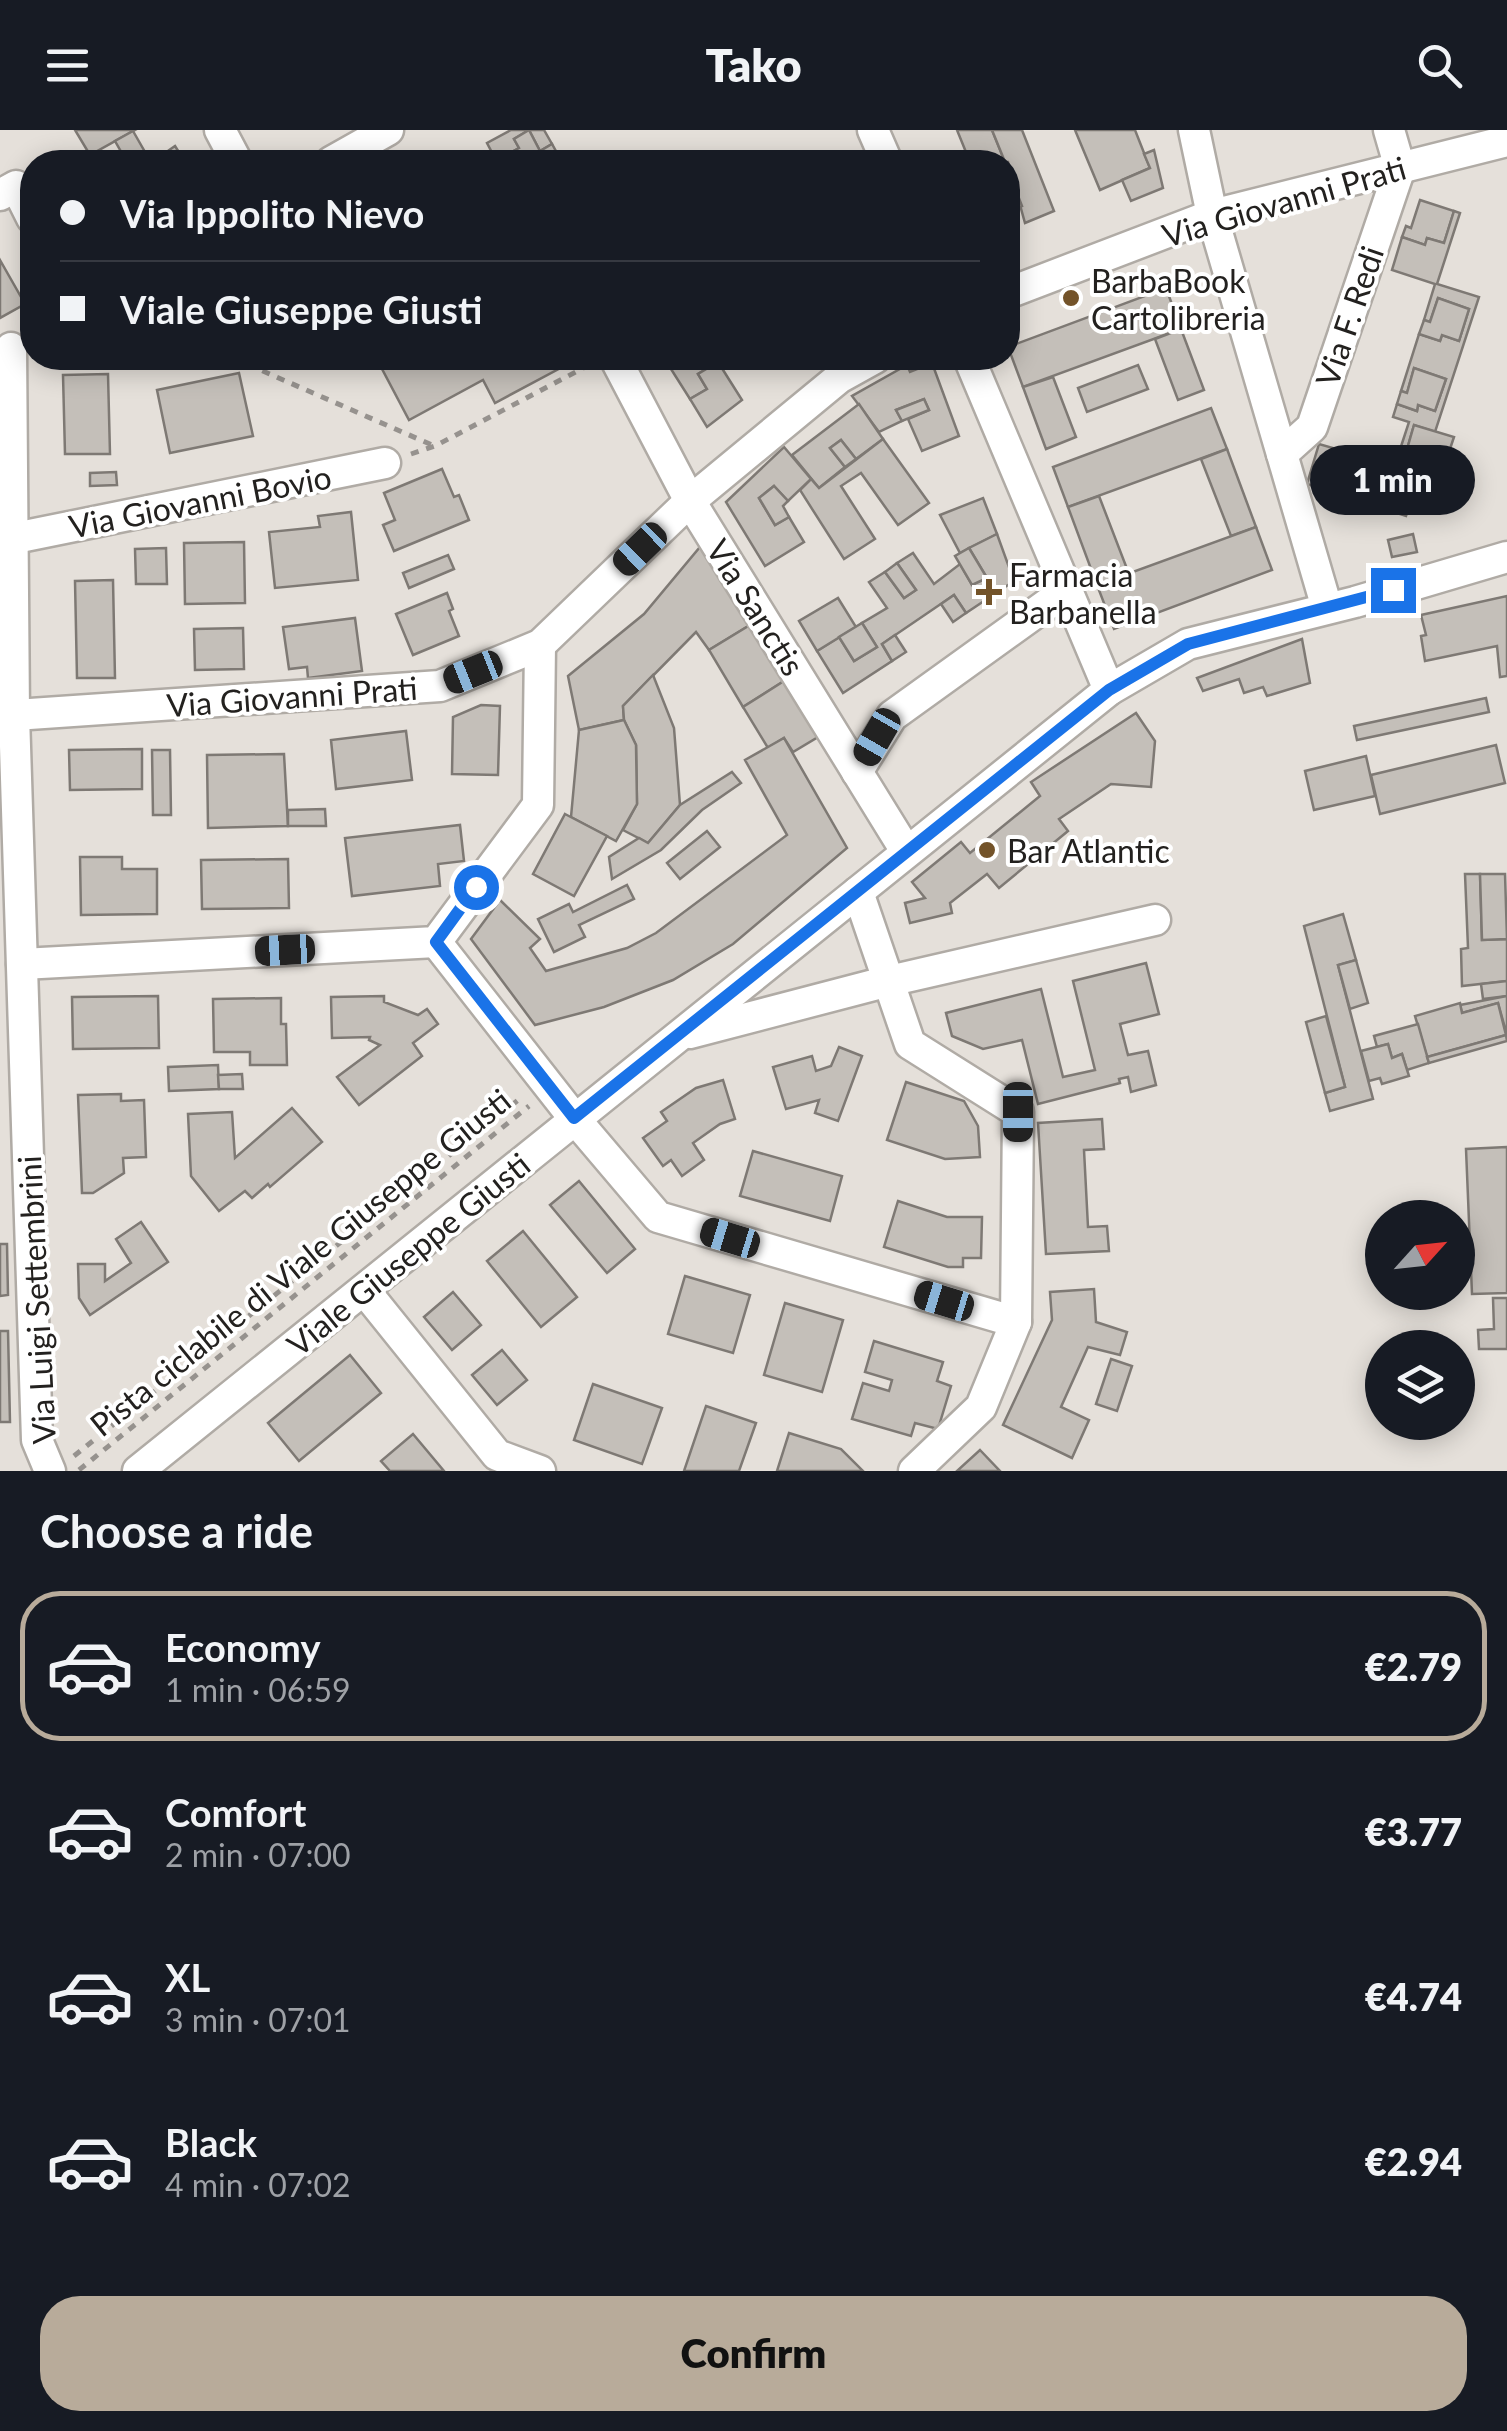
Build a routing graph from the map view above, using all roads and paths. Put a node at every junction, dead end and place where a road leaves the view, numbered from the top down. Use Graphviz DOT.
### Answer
graph roads {
  1 [pos="388,130"];
  2 [pos="1194,130"];
  3 [pos="1389,130"];
  4 [pos="1507,141"];
  5 [pos="352,150"];
  6 [pos="1400,168"];
  7 [pos="20,194"];
  8 [pos="0,195"];
  9 [pos="1212,215"];
  10 [pos="1020,288"];
  11 [pos="14,346"];
  12 [pos="261,370"];
  13 [pos="579,370"];
  14 [pos="621,370"];
  15 [pos="854,370"];
  16 [pos="975,370"];
  17 [pos="1282,454"];
  18 [pos="385,464"];
  19 [pos="690,501"];
  20 [pos="15,538"];
  21 [pos="1507,557"];
  22 [pos="1066,590"];
  23 [pos="1327,608"];
  24 [pos="540,645"];
  25 [pos="1109,690"];
  26 [pos="7,716"];
  27 [pos="857,772"];
  28 [pos="906,851"];
  29 [pos="858,892"];
  30 [pos="1156,920"];
  31 [pos="436,942"];
  32 [pos="22,964"];
  33 [pos="889,981"];
  34 [pos="677,1036"];
  35 [pos="547,1084"];
  36 [pos="574,1118"];
  37 [pos="364,1291"];
  38 [pos="1016,1322"];
  39 [pos="46,1464"];
  40 [pos="77,1471"];
  41 [pos="138,1471"];
  42 [pos="540,1471"];
  43 [pos="914,1471"];
  1 -- 5 [label="street"];
  2 -- 9 [label="street"];
  3 -- 6 [label="street"];
  4 -- 6 [label="street, Via Giovanni Prati"];
  6 -- 9 [label="street, Via Giovanni Prati"];
  6 -- 17 [label="street, Via F. Redi"];
  7 -- 8 [label="street"];
  9 -- 10 [label="street, Via Giovanni Prati"];
  9 -- 17 [label="street"];
  11 -- 20 [label="street, Via Luigi Settembrini"];
  12 -- 13 [label="path"];
  14 -- 19 [label="street, Via Sanctis"];
  15 -- 19 [label="street, Via Giovanni Prati"];
  16 -- 22 [label="street"];
  17 -- 23 [label="street"];
  18 -- 20 [label="street, Via Giovanni Bovio"];
  19 -- 24 [label="street, Via Giovanni Prati"];
  19 -- 27 [label="street, Via Sanctis"];
  20 -- 26 [label="street, Via Luigi Settembrini"];
  21 -- 23 [label="street, Viale Giuseppe Giusti"];
  22 -- 25 [label="street"];
  22 -- 27 [label="street"];
  23 -- 25 [label="street, Viale Giuseppe Giusti"];
  24 -- 26 [label="street, Via Giovanni Prati"];
  24 -- 31 [label="street"];
  25 -- 28 [label="street, Viale Giuseppe Giusti"];
  26 -- 32 [label="street, Via Luigi Settembrini"];
  27 -- 28 [label="street, Via Sanctis"];
  28 -- 29 [label="street, Viale Giuseppe Giusti"];
  29 -- 33 [label="street"];
  29 -- 34 [label="street, Viale Giuseppe Giusti"];
  30 -- 33 [label="street, Viale Giuseppe Giusti"];
  31 -- 32 [label="street"];
  31 -- 35 [label="street"];
  32 -- 39 [label="street, Via Luigi Settembrini"];
  33 -- 34 [label="street, Viale Giuseppe Giusti"];
  33 -- 38 [label="street"];
  34 -- 36 [label="street, Viale Giuseppe Giusti"];
  35 -- 36 [label="street"];
  35 -- 39 [label="path"];
  35 -- 40 [label="path, Pista ciclabile di Viale Giuseppe Giusti"];
  36 -- 37 [label="street, Viale Giuseppe Giusti"];
  36 -- 38 [label="street"];
  37 -- 41 [label="street, Viale Giuseppe Giusti"];
  37 -- 42 [label="street"];
  38 -- 43 [label="street"];
}
